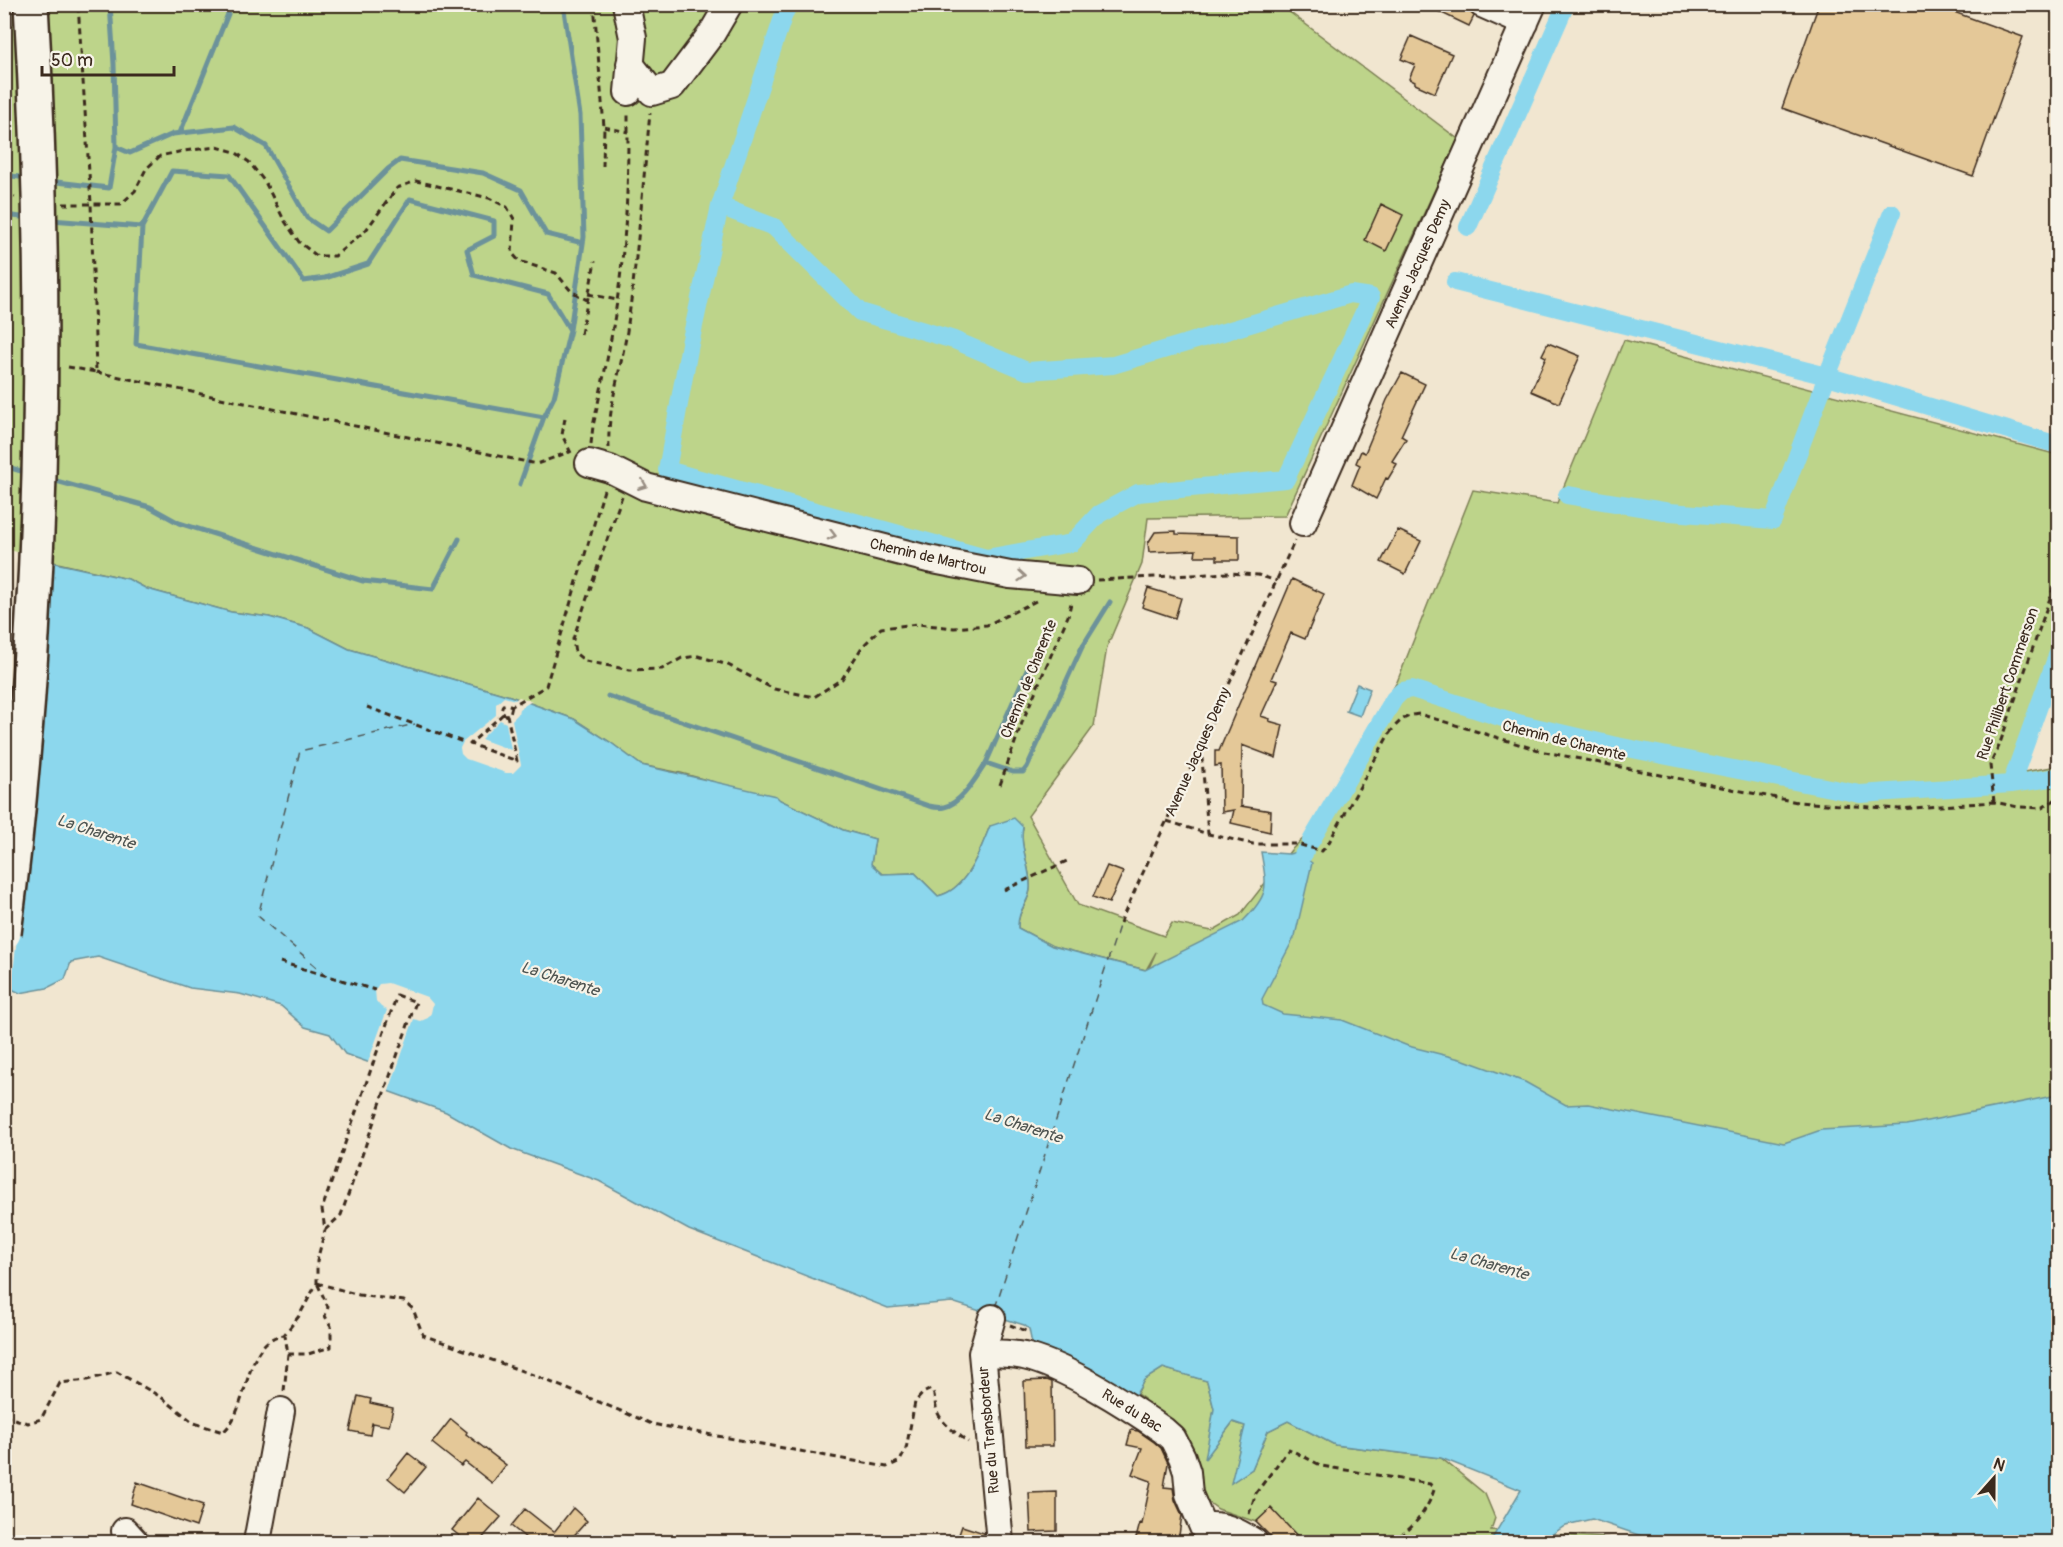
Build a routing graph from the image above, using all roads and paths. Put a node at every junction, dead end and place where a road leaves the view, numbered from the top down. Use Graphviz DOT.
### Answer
graph roads {
  1 [pos="10,4"];
  2 [pos="31,4"];
  3 [pos="78,4"];
  4 [pos="594,4"];
  5 [pos="626,4"];
  6 [pos="729,4"];
  7 [pos="1482,4"];
  8 [pos="1529,14"];
  9 [pos="640,92"];
  10 [pos="604,127"];
  11 [pos="628,132"];
  12 [pos="603,166"];
  13 [pos="4,194"];
  14 [pos="25,200"];
  15 [pos="54,203"];
  16 [pos="91,203"];
  17 [pos="594,261"];
  18 [pos="588,294"];
  19 [pos="587,300"];
  20 [pos="617,300"];
  21 [pos="581,334"];
  22 [pos="68,367"];
  23 [pos="96,372"];
  24 [pos="565,418"];
  25 [pos="599,466"];
  26 [pos="1303,523"];
  27 [pos="2058,575"];
  28 [pos="1078,581"];
  29 [pos="1278,581"];
  30 [pos="512,706"];
  31 [pos="367,707"];
  32 [pos="505,714"];
  33 [pos="4,740"];
  34 [pos="463,742"];
  35 [pos="1201,744"];
  36 [pos="1000,785"];
  37 [pos="2058,798"];
  38 [pos="1994,802"];
  39 [pos="1167,821"];
  40 [pos="1208,834"];
  41 [pos="1067,861"];
  42 [pos="1004,890"];
  43 [pos="1120,923"];
  44 [pos="4,933"];
  45 [pos="280,962"];
  46 [pos="375,990"];
  47 [pos="325,1230"];
  48 [pos="317,1283"];
  49 [pos="992,1318"];
  50 [pos="284,1335"];
  51 [pos="982,1353"];
  52 [pos="288,1354"];
  53 [pos="281,1411"];
  54 [pos="4,1416"];
  55 [pos="991,1449"];
  56 [pos="1198,1534"];
  57 [pos="1247,1538"];
  58 [pos="257,1542"];
  59 [pos="1000,1542"];
  60 [pos="1387,1542"];
  1 -- 33 [label="main road"];
  2 -- 44 [label="main road, bridge"];
  3 -- 16 [label="path"];
  4 -- 10 [label="path"];
  5 -- 9 [label="street"];
  6 -- 9 [label="street"];
  7 -- 8 [label="street"];
  8 -- 26 [label="street, Avenue Jacques Demy"];
  9 -- 11 [label="path"];
  9 -- 25 [label="path"];
  10 -- 11 [label="path"];
  10 -- 12 [label="path"];
  11 -- 20 [label="path"];
  13 -- 14 [label="path"];
  15 -- 16 [label="path"];
  16 -- 19 [label="path"];
  16 -- 23 [label="path"];
  17 -- 18 [label="path"];
  18 -- 19 [label="path"];
  18 -- 20 [label="path"];
  19 -- 21 [label="path"];
  20 -- 25 [label="path"];
  22 -- 23 [label="path"];
  23 -- 25 [label="path"];
  24 -- 25 [label="path"];
  25 -- 28 [label="street, Chemin de Martrou, one-way"];
  25 -- 28 [label="path"];
  25 -- 30 [label="path"];
  26 -- 29 [label="path, Avenue Jacques Demy"];
  27 -- 38 [label="path, Rue Philibert Commerson"];
  28 -- 29 [label="path"];
  28 -- 36 [label="path, Chemin de Charente"];
  29 -- 35 [label="path, Avenue Jacques Demy"];
  30 -- 32 [label="path"];
  30 -- 32 [label="path"];
  31 -- 34 [label="path"];
  32 -- 32 [label="path"];
  35 -- 39 [label="path, Avenue Jacques Demy"];
  35 -- 40 [label="path"];
  37 -- 38 [label="path"];
  38 -- 40 [label="path, Chemin de Charente"];
  39 -- 40 [label="path, Chemin de Charente"];
  39 -- 43 [label="path, Avenue Jacques Demy"];
  41 -- 42 [label="path"];
  45 -- 46 [label="path"];
  47 -- 47 [label="path"];
  47 -- 48 [label="path"];
  48 -- 50 [label="path"];
  48 -- 52 [label="path"];
  48 -- 55 [label="path"];
  49 -- 51 [label="street, Rue du Transbordeur"];
  50 -- 52 [label="path"];
  50 -- 54 [label="path"];
  51 -- 55 [label="street, Rue du Transbordeur"];
  51 -- 56 [label="street, Rue du Bac"];
  52 -- 53 [label="path"];
  53 -- 58 [label="street"];
  55 -- 59 [label="street, Rue du Transbordeur"];
  56 -- 57 [label="street"];
  57 -- 60 [label="path"];
}
